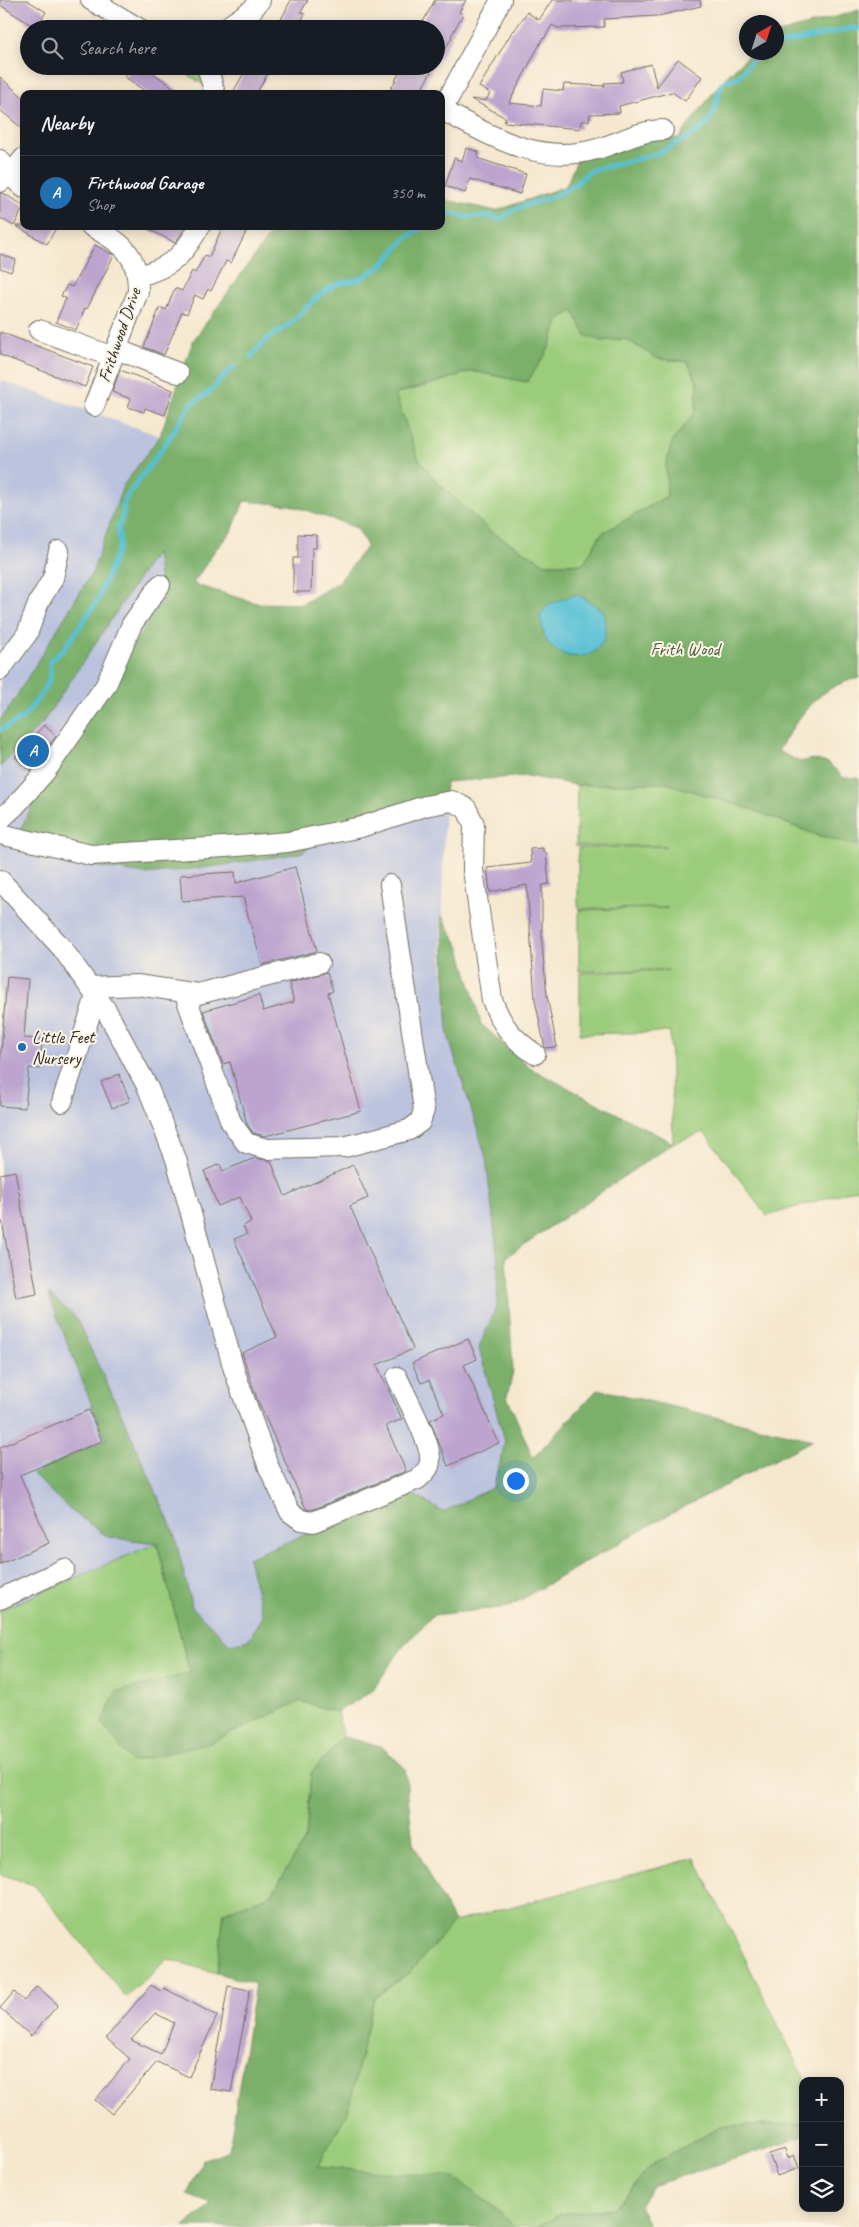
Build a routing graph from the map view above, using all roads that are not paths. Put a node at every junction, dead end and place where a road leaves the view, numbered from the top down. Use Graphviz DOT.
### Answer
graph roads {
  1 [pos="91,0"];
  2 [pos="260,0"];
  3 [pos="501,0"];
  4 [pos="125,20"];
  5 [pos="237,20"];
  6 [pos="210,75"];
  7 [pos="214,90"];
  8 [pos="445,105"];
  9 [pos="445,112"];
  10 [pos="656,125"];
  11 [pos="20,162"];
  12 [pos="8,176"];
  13 [pos="98,230"];
  14 [pos="198,230"];
  15 [pos="138,276"];
  16 [pos="39,330"];
  17 [pos="115,353"];
  18 [pos="178,374"];
  19 [pos="94,406"];
  20 [pos="59,551"];
  21 [pos="160,585"];
  22 [pos="0,670"];
  23 [pos="0,820"];
  24 [pos="0,834"];
  25 [pos="0,880"];
  26 [pos="390,885"];
  27 [pos="320,964"];
  28 [pos="93,992"];
  29 [pos="184,992"];
  30 [pos="535,1054"];
  31 [pos="62,1102"];
  32 [pos="397,1376"];
  33 [pos="64,1569"];
  34 [pos="0,1599"];
  1 -- 4 [label="street"];
  2 -- 5 [label="street"];
  3 -- 8 [label="street"];
  6 -- 7 [label="street"];
  9 -- 10 [label="street"];
  11 -- 12 [label="street"];
  13 -- 15 [label="street, Frithwood Drive"];
  14 -- 15 [label="street"];
  15 -- 17 [label="street, Frithwood Drive"];
  16 -- 17 [label="street"];
  17 -- 18 [label="street"];
  17 -- 19 [label="street, Frithwood Drive"];
  20 -- 22 [label="street"];
  21 -- 23 [label="street"];
  24 -- 30 [label="street"];
  25 -- 28 [label="street"];
  26 -- 29 [label="street"];
  27 -- 29 [label="street"];
  28 -- 29 [label="street"];
  28 -- 31 [label="street"];
  28 -- 32 [label="street"];
  33 -- 34 [label="street"];
}
